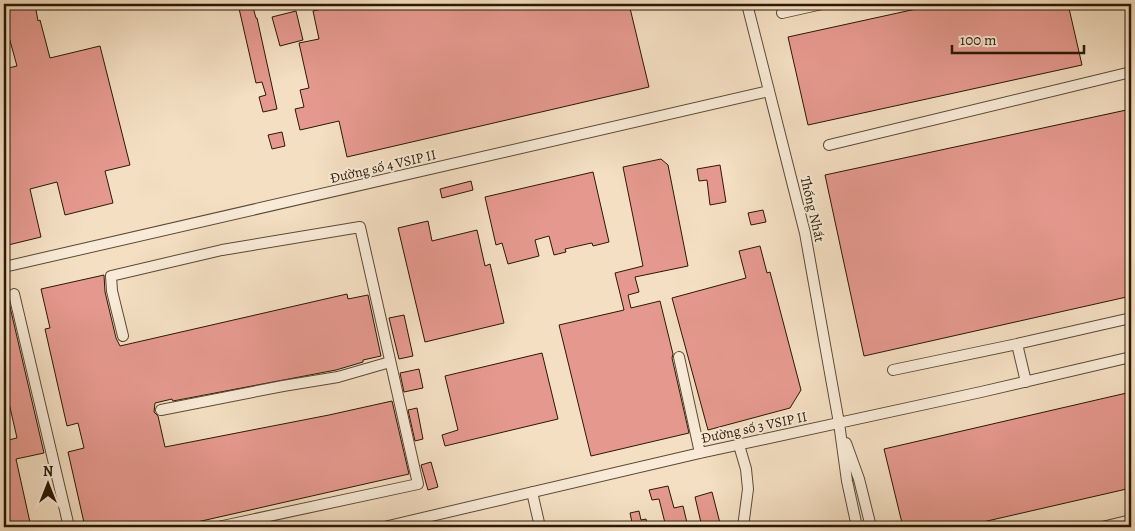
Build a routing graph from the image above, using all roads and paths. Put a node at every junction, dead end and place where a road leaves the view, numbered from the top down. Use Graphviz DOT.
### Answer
graph roads {
  1 [pos="747,4"];
  2 [pos="822,4"];
  3 [pos="782,13"];
  4 [pos="1131,72"];
  5 [pos="769,91"];
  6 [pos="829,145"];
  7 [pos="4,267"];
  8 [pos="14,294"];
  9 [pos="1131,318"];
  10 [pos="123,336"];
  11 [pos="1017,344"];
  12 [pos="679,357"];
  13 [pos="1131,357"];
  14 [pos="390,362"];
  15 [pos="893,370"];
  16 [pos="1026,382"];
  17 [pos="162,410"];
  18 [pos="839,423"];
  19 [pos="739,445"];
  20 [pos="700,453"];
  21 [pos="532,492"];
  22 [pos="1131,520"];
  23 [pos="69,527"];
  24 [pos="218,527"];
  25 [pos="384,527"];
  26 [pos="540,527"];
  27 [pos="743,527"];
  28 [pos="857,527"];
  29 [pos="871,527"];
  30 [pos="1102,527"];
  1 -- 5 [label="street, Thống Nhất"];
  2 -- 3 [label="street"];
  4 -- 6 [label="street"];
  5 -- 7 [label="street, Đường số 4 VSIP II"];
  5 -- 18 [label="street, Thống Nhất"];
  8 -- 23 [label="street"];
  9 -- 11 [label="street"];
  10 -- 14 [label="street"];
  11 -- 15 [label="street"];
  11 -- 16 [label="street"];
  12 -- 20 [label="street"];
  13 -- 16 [label="street, Đường số 3 VSIP II"];
  14 -- 17 [label="street"];
  14 -- 24 [label="street"];
  16 -- 18 [label="street, Đường số 3 VSIP II"];
  18 -- 19 [label="street, Đường số 3 VSIP II"];
  18 -- 28 [label="street, Thống Nhất"];
  18 -- 29 [label="street, Thống Nhất"];
  19 -- 20 [label="street, Đường số 3 VSIP II"];
  19 -- 27 [label="street"];
  20 -- 21 [label="street, Đường số 3 VSIP II"];
  21 -- 25 [label="street, Đường số 3 VSIP II"];
  21 -- 26 [label="street"];
  22 -- 30 [label="street"];
}
